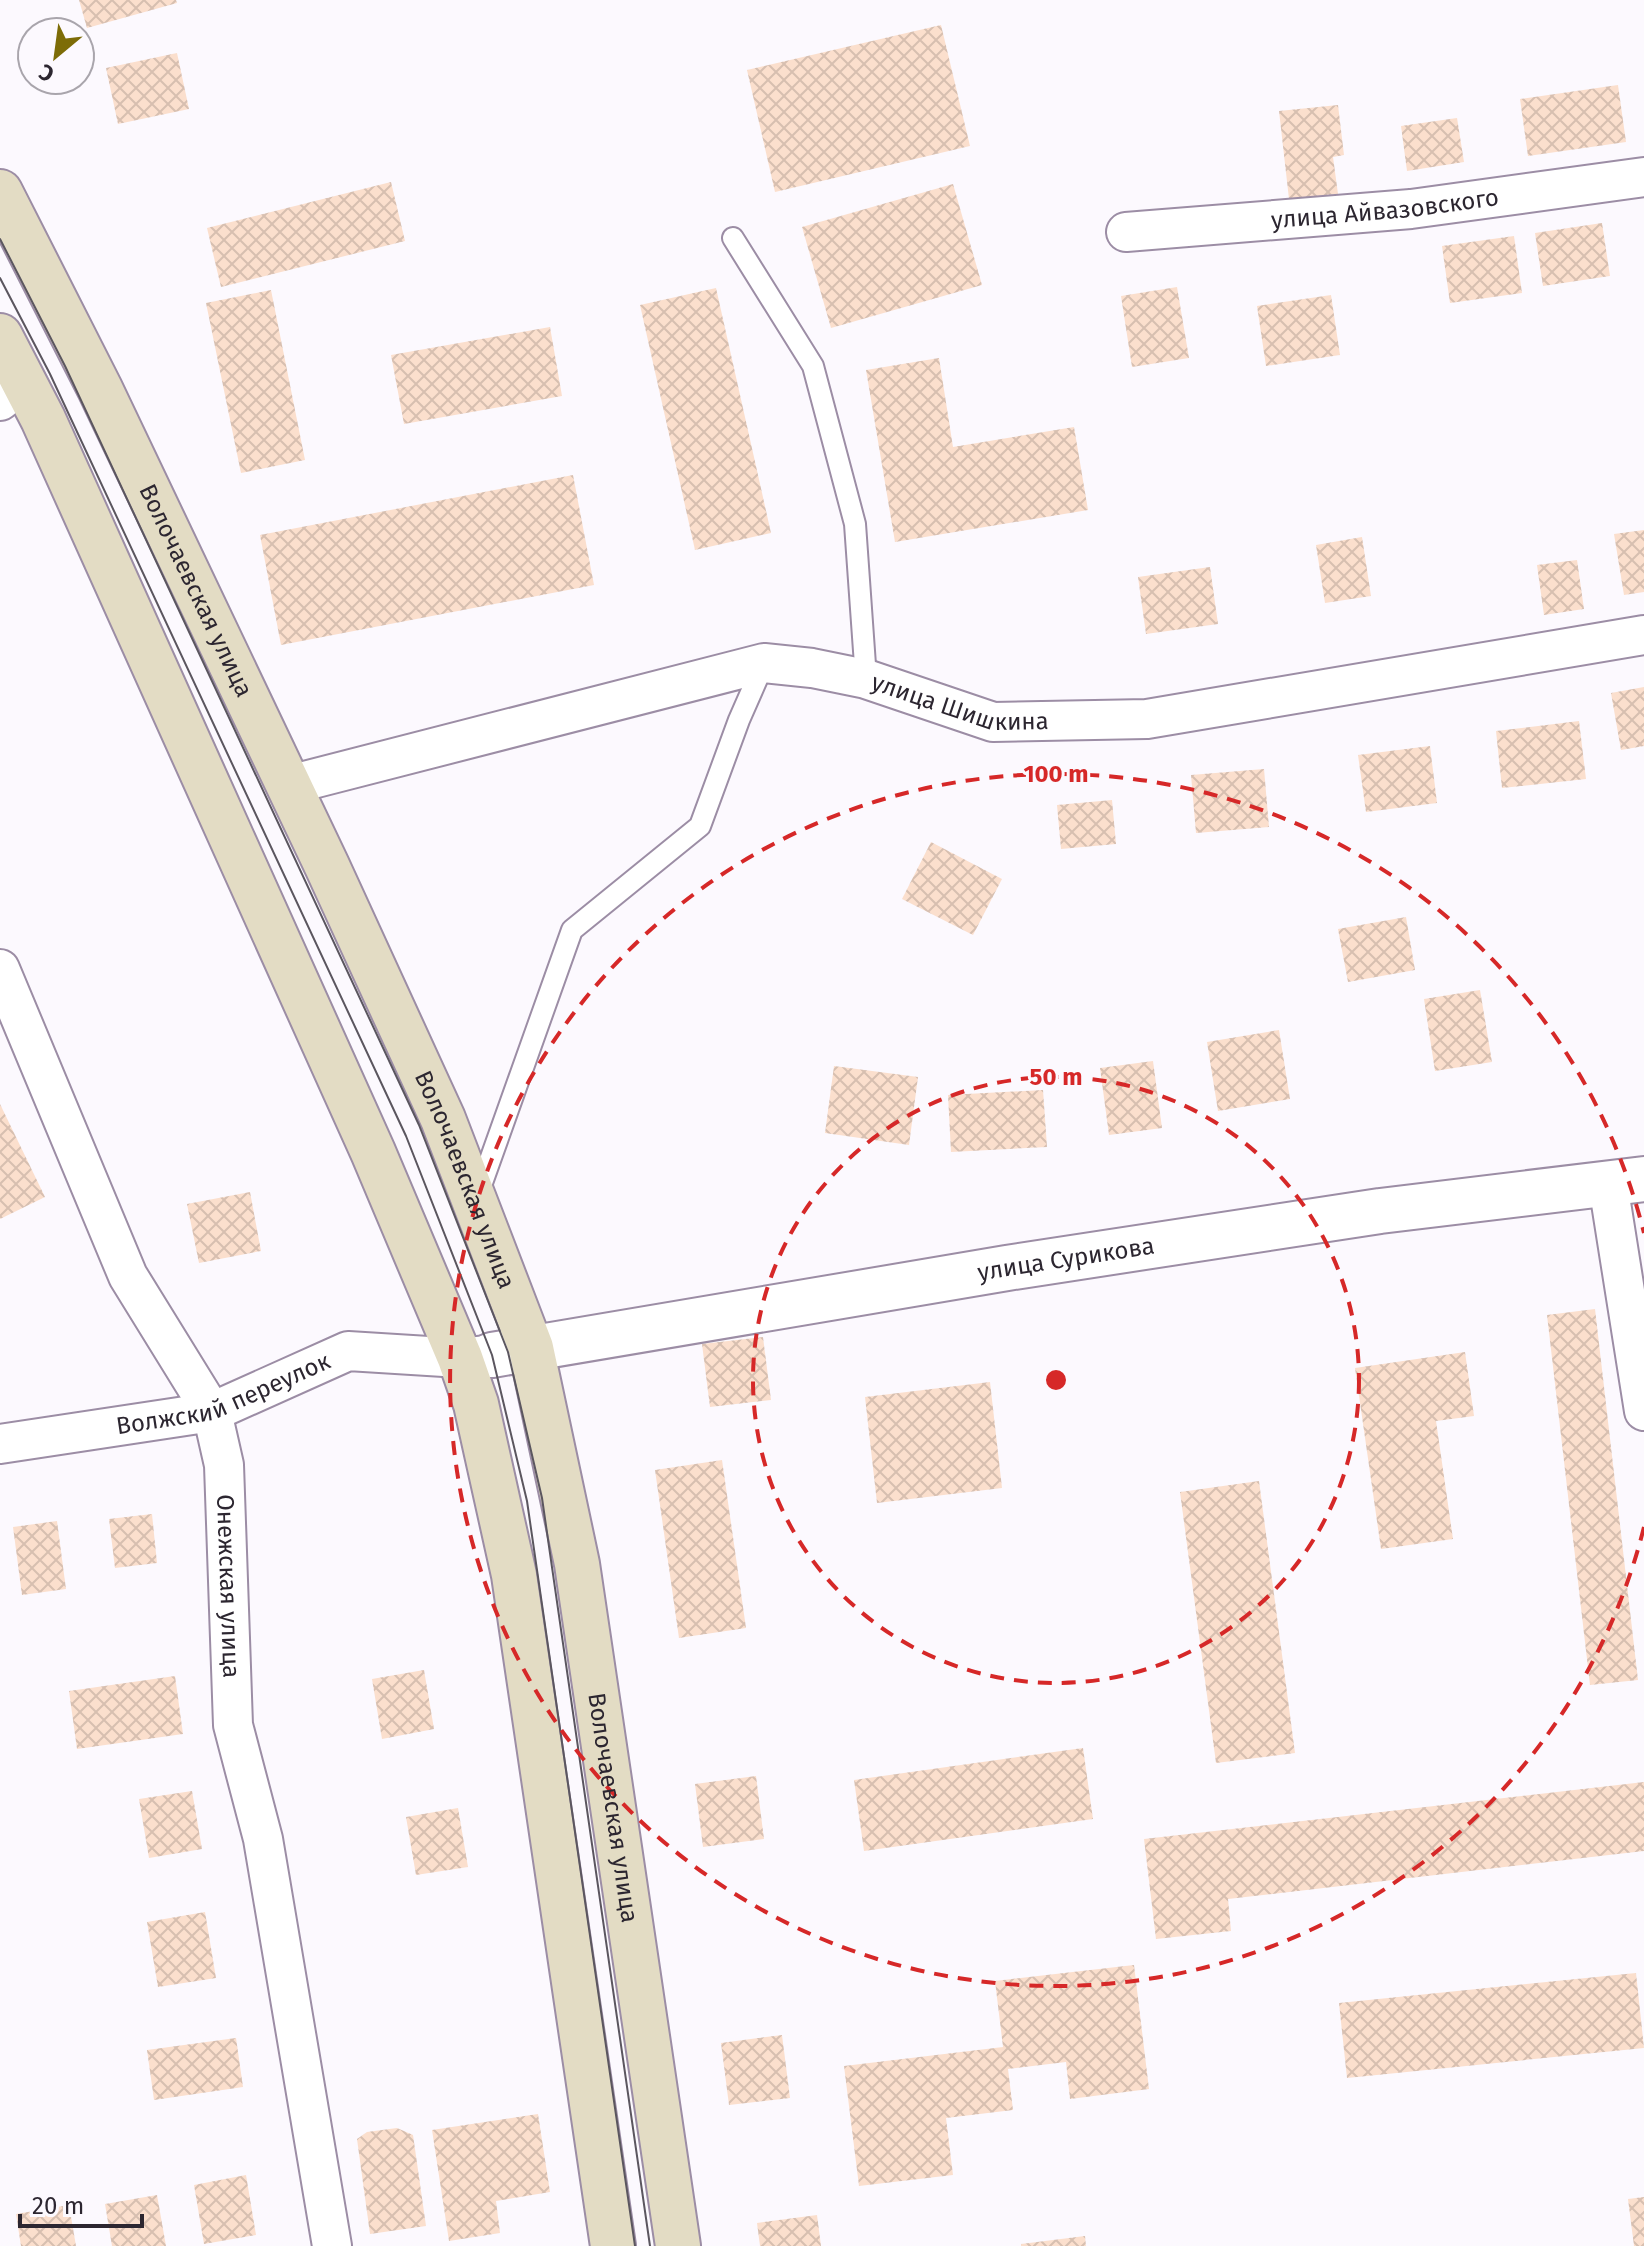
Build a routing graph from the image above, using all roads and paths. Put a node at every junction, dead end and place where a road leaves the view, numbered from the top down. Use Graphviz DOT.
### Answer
graph roads {
  1 [pos="1644,177"];
  2 [pos="0,192"];
  3 [pos="1126,232"];
  4 [pos="733,238"];
  5 [pos="0,336"];
  6 [pos="12,392"];
  7 [pos="1644,635"];
  8 [pos="764,663"];
  9 [pos="866,679"];
  10 [pos="289,785"];
  11 [pos="0,969"];
  12 [pos="1626,1181"];
  13 [pos="475,1202"];
  14 [pos="494,1354"];
  15 [pos="1644,1411"];
  16 [pos="212,1412"];
  17 [pos="0,1444"];
  18 [pos="332,2246"];
  19 [pos="613,2246"];
  20 [pos="678,2246"];
  1 -- 3 [label="street, улица Айвазовского"];
  2 -- 10 [label="main road, Волочаевская улица"];
  4 -- 9 [label="lane"];
  5 -- 6 [label="main road, Волочаевская улица"];
  6 -- 14 [label="main road, Волочаевская улица"];
  7 -- 9 [label="street, улица Шишкина"];
  8 -- 9 [label="street, улица Шишкина"];
  8 -- 10 [label="street, улица Шишкина"];
  8 -- 13 [label="lane"];
  10 -- 13 [label="main road, Волочаевская улица"];
  11 -- 16 [label="street, Онежская улица"];
  12 -- 14 [label="street, улица Сурикова"];
  12 -- 15 [label="street"];
  13 -- 14 [label="main road, Волочаевская улица"];
  14 -- 16 [label="street, Волжский переулок"];
  14 -- 19 [label="main road, Волочаевская улица"];
  14 -- 20 [label="main road, Волочаевская улица"];
  16 -- 17 [label="street, Волжский переулок"];
  16 -- 18 [label="street, Онежская улица"];
}
